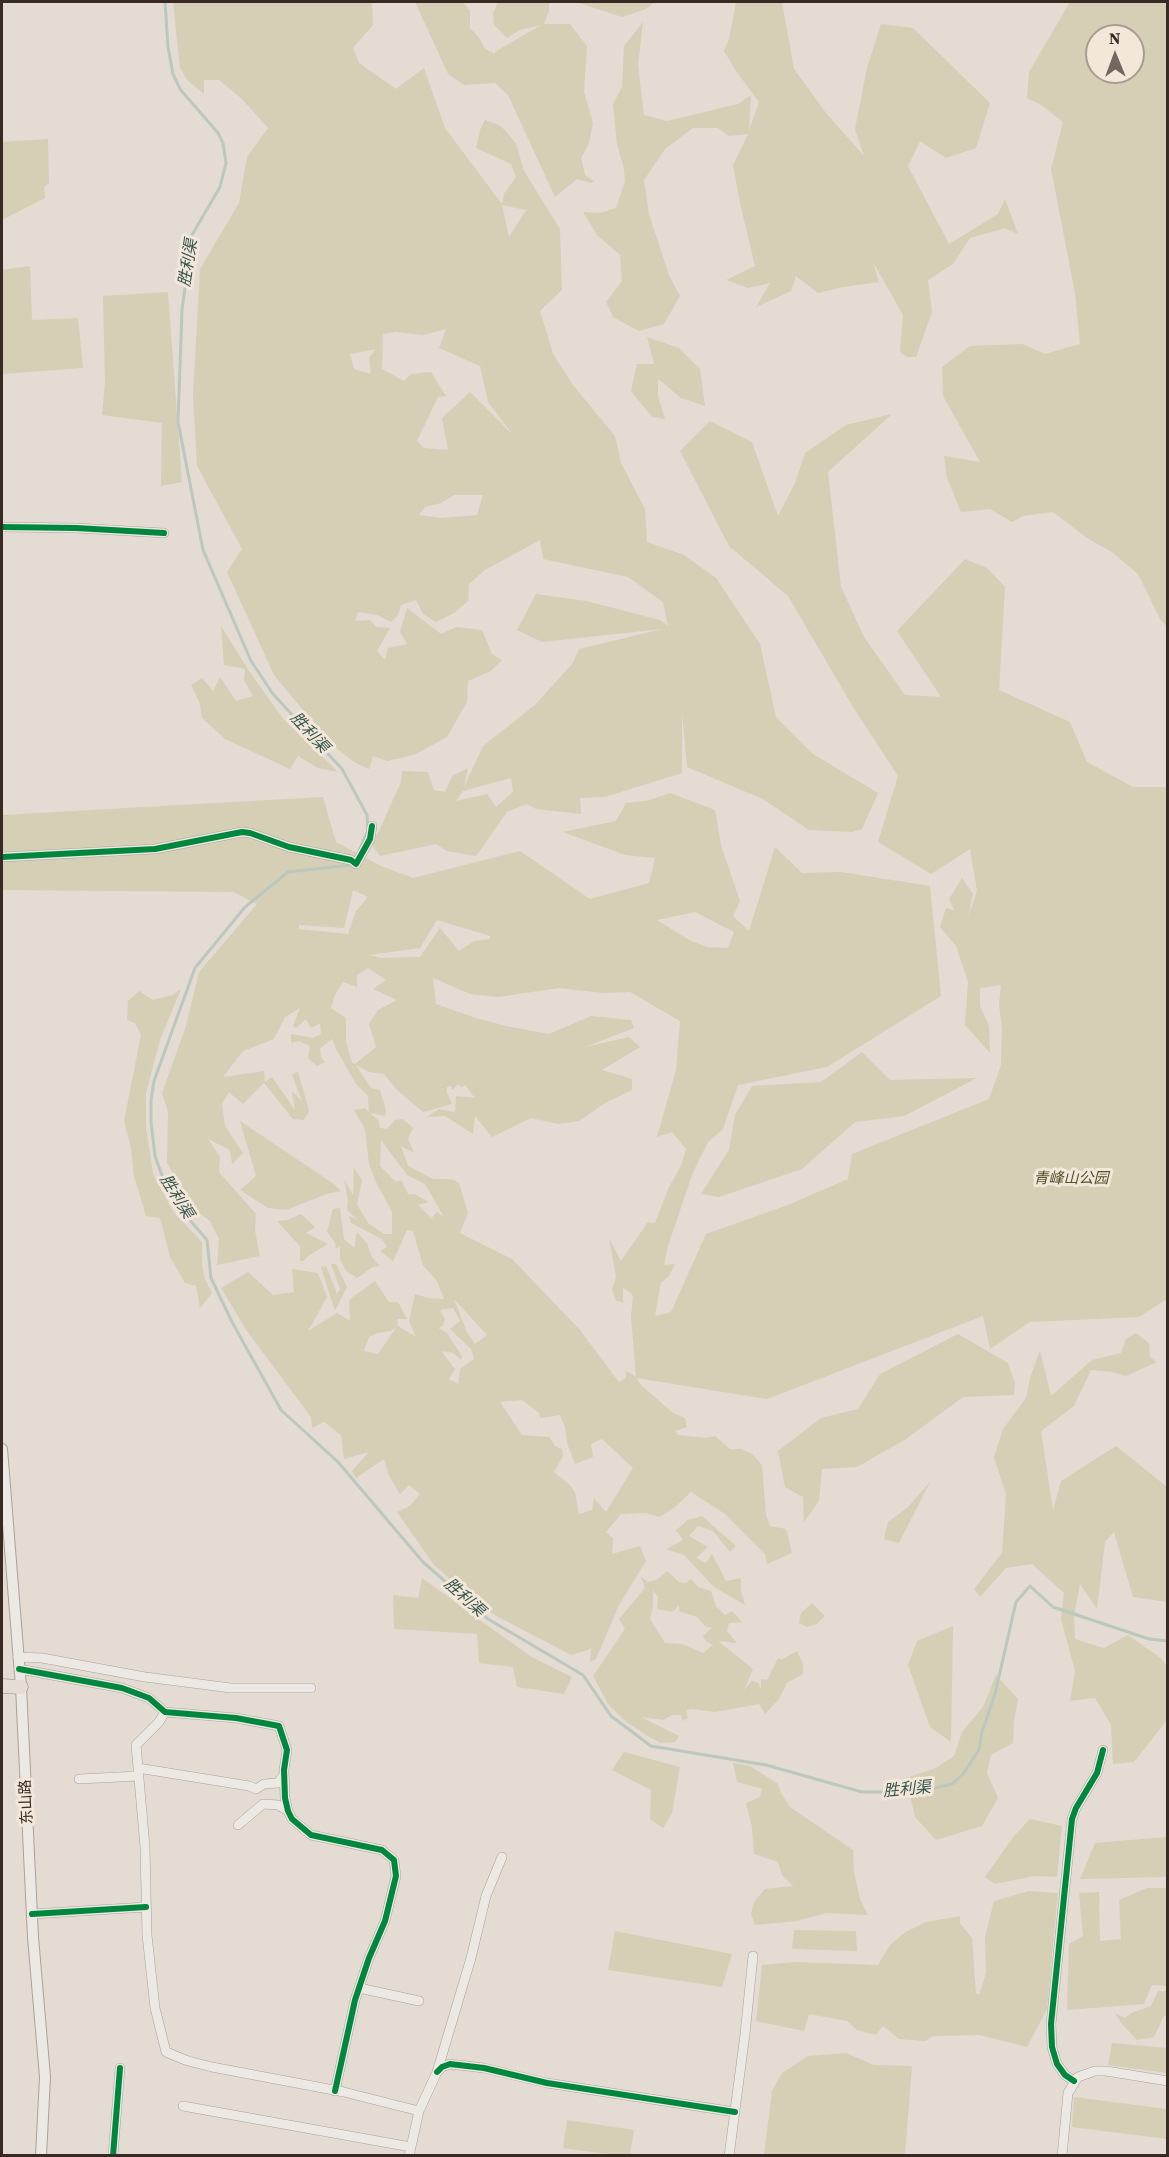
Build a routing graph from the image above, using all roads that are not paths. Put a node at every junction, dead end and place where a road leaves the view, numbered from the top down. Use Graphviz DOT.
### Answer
graph roads {
  1 [pos="2,527"];
  2 [pos="164,533"];
  3 [pos="372,826"];
  4 [pos="2,857"];
  5 [pos="2,1449"];
  6 [pos="19,1663"];
  7 [pos="2,1686"];
  8 [pos="21,1687"];
  9 [pos="311,1688"];
  10 [pos="165,1712"];
  11 [pos="1103,1750"];
  12 [pos="138,1772"];
  13 [pos="284,1774"];
  14 [pos="79,1779"];
  15 [pos="288,1811"];
  16 [pos="238,1825"];
  17 [pos="502,1857"];
  18 [pos="146,1907"];
  19 [pos="32,1914"];
  20 [pos="753,1956"];
  21 [pos="359,1988"];
  22 [pos="419,2001"];
  23 [pos="120,2068"];
  24 [pos="437,2072"];
  25 [pos="1074,2081"];
  26 [pos="1167,2081"];
  27 [pos="335,2091"];
  28 [pos="183,2106"];
  29 [pos="419,2111"];
  30 [pos="735,2112"];
  31 [pos="410,2151"];
  32 [pos="41,2156"];
  33 [pos="113,2156"];
  34 [pos="729,2156"];
  35 [pos="1062,2156"];
  1 -- 2 [label="street"];
  3 -- 4 [label="street"];
  5 -- 6 [label="street, 东山路"];
  6 -- 8 [label="street, 东山路"];
  6 -- 9 [label="street"];
  6 -- 10 [label="street"];
  7 -- 8 [label="main road"];
  8 -- 19 [label="street, 东山路"];
  10 -- 12 [label="street"];
  10 -- 13 [label="street"];
  11 -- 25 [label="street"];
  12 -- 13 [label="street"];
  12 -- 14 [label="street"];
  12 -- 18 [label="street"];
  13 -- 15 [label="street"];
  15 -- 16 [label="street"];
  15 -- 21 [label="street"];
  17 -- 24 [label="street"];
  18 -- 19 [label="street"];
  18 -- 27 [label="street"];
  19 -- 32 [label="street, 东山路"];
  20 -- 30 [label="street"];
  21 -- 22 [label="street"];
  21 -- 27 [label="street"];
  23 -- 33 [label="street"];
  24 -- 29 [label="street"];
  24 -- 30 [label="street"];
  25 -- 26 [label="street"];
  25 -- 35 [label="street"];
  27 -- 29 [label="street"];
  28 -- 31 [label="street"];
  29 -- 31 [label="street"];
  30 -- 34 [label="street"];
}
